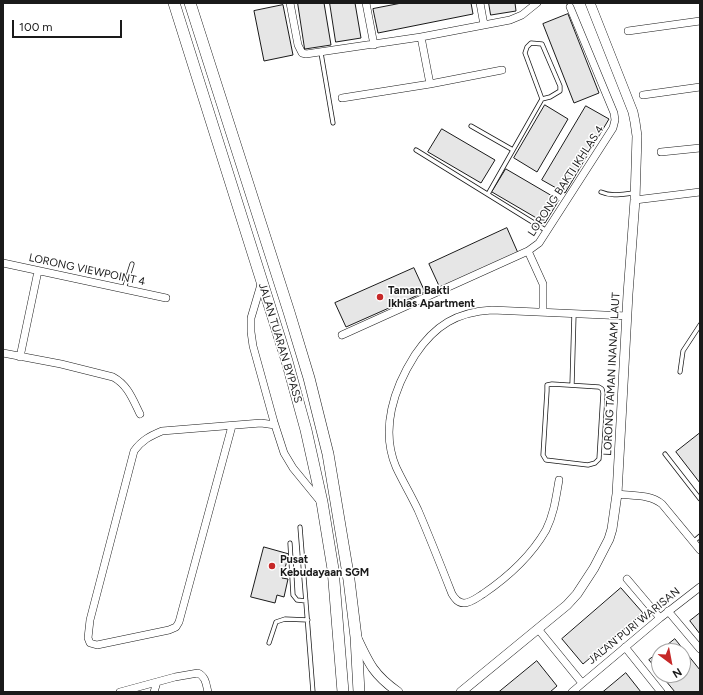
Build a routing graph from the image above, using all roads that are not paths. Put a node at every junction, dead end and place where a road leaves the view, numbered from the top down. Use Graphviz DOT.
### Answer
graph roads {
  1 [pos="174,3"];
  2 [pos="190,3"];
  3 [pos="290,3"];
  4 [pos="366,3"];
  5 [pos="480,3"];
  6 [pos="537,3"];
  7 [pos="590,3"];
  8 [pos="570,7"];
  9 [pos="700,21"];
  10 [pos="484,25"];
  11 [pos="628,32"];
  12 [pos="421,37"];
  13 [pos="374,45"];
  14 [pos="321,53"];
  15 [pos="502,70"];
  16 [pos="430,84"];
  17 [pos="700,87"];
  18 [pos="643,95"];
  19 [pos="342,98"];
  20 [pos="542,99"];
  21 [pos="333,124"];
  22 [pos="471,126"];
  23 [pos="700,148"];
  24 [pos="416,150"];
  25 [pos="513,150"];
  26 [pos="661,152"];
  27 [pos="601,192"];
  28 [pos="700,192"];
  29 [pos="488,194"];
  30 [pos="635,196"];
  31 [pos="548,231"];
  32 [pos="528,251"];
  33 [pos="3,263"];
  34 [pos="132,264"];
  35 [pos="38,271"];
  36 [pos="262,281"];
  37 [pos="124,289"];
  38 [pos="166,298"];
  39 [pos="543,311"];
  40 [pos="574,314"];
  41 [pos="627,316"];
  42 [pos="700,325"];
  43 [pos="342,335"];
  44 [pos="3,353"];
  45 [pos="20,357"];
  46 [pos="680,372"];
  47 [pos="572,384"];
  48 [pos="140,414"];
  49 [pos="272,415"];
  50 [pos="261,423"];
  51 [pos="275,425"];
  52 [pos="232,426"];
  53 [pos="665,454"];
  54 [pos="559,480"];
  55 [pos="617,494"];
  56 [pos="700,499"];
  57 [pos="322,502"];
  58 [pos="300,527"];
  59 [pos="700,536"];
  60 [pos="694,542"];
  61 [pos="290,543"];
  62 [pos="700,550"];
  63 [pos="627,579"];
  64 [pos="700,587"];
  65 [pos="306,601"];
  66 [pos="668,612"];
  67 [pos="660,618"];
  68 [pos="308,620"];
  69 [pos="538,629"];
  70 [pos="356,637"];
  71 [pos="269,643"];
  72 [pos="625,647"];
  73 [pos="700,649"];
  74 [pos="157,682"];
  75 [pos="582,683"];
  76 [pos="120,692"];
  77 [pos="154,692"];
  78 [pos="208,692"];
  79 [pos="313,692"];
  80 [pos="343,692"];
  81 [pos="359,692"];
  82 [pos="398,692"];
  83 [pos="461,692"];
  84 [pos="572,692"];
  85 [pos="661,692"];
  1 -- 36 [label="highway, JALAN TUARAN BYPASS"];
  2 -- 70 [label="highway, JALAN TUARAN BYPASS"];
  3 -- 14 [label="street"];
  4 -- 13 [label="street"];
  5 -- 10 [label="street"];
  6 -- 10 [label="street"];
  7 -- 30 [label="main road, LORONG TAMAN INANAM LAUT"];
  8 -- 31 [label="street, LORONG BAKTI IKHLAS 4"];
  9 -- 11 [label="street"];
  10 -- 12 [label="street"];
  12 -- 13 [label="street"];
  12 -- 16 [label="street"];
  13 -- 14 [label="street"];
  14 -- 21 [label="lane"];
  15 -- 16 [label="street"];
  16 -- 19 [label="street"];
  17 -- 18 [label="street"];
  20 -- 20 [label="lane"];
  20 -- 25 [label="lane"];
  22 -- 25 [label="lane"];
  23 -- 26 [label="street"];
  24 -- 29 [label="lane"];
  25 -- 29 [label="lane"];
  27 -- 30 [label="lane"];
  28 -- 30 [label="street"];
  29 -- 31 [label="lane"];
  30 -- 41 [label="main road, LORONG TAMAN INANAM LAUT"];
  31 -- 32 [label="street, LORONG BAKTI IKHLAS 4"];
  32 -- 39 [label="street"];
  32 -- 43 [label="street, LORONG BAKTI IKHLAS 4"];
  33 -- 35 [label="street, LORONG VIEWPOINT 4"];
  34 -- 37 [label="lane"];
  35 -- 37 [label="street, LORONG VIEWPOINT 4"];
  35 -- 45 [label="street"];
  36 -- 49 [label="street"];
  36 -- 57 [label="highway, JALAN TUARAN BYPASS"];
  37 -- 38 [label="street, LORONG VIEWPOINT 4"];
  39 -- 40 [label="street"];
  39 -- 54 [label="street"];
  40 -- 41 [label="street"];
  40 -- 47 [label="lane"];
  41 -- 55 [label="main road, LORONG TAMAN INANAM LAUT"];
  42 -- 46 [label="lane"];
  44 -- 45 [label="street"];
  45 -- 48 [label="street"];
  47 -- 47 [label="lane"];
  49 -- 50 [label="street"];
  49 -- 51 [label="street"];
  50 -- 51 [label="street"];
  50 -- 52 [label="street"];
  51 -- 57 [label="street"];
  52 -- 52 [label="street"];
  53 -- 56 [label="lane"];
  55 -- 60 [label="street"];
  55 -- 69 [label="main road, LORONG TAMAN INANAM LAUT"];
  57 -- 80 [label="highway, JALAN TUARAN BYPASS"];
  58 -- 65 [label="lane"];
  59 -- 60 [label="lane"];
  60 -- 62 [label="street"];
  61 -- 65 [label="lane"];
  63 -- 67 [label="street"];
  64 -- 66 [label="street, JALAN PURI WARISAN"];
  65 -- 68 [label="lane"];
  66 -- 67 [label="street, JALAN PURI WARISAN"];
  66 -- 73 [label="street"];
  67 -- 72 [label="street, JALAN PURI WARISAN"];
  68 -- 71 [label="lane"];
  68 -- 79 [label="lane"];
  69 -- 75 [label="street"];
  69 -- 83 [label="main road, LORONG TAMAN INANAM LAUT"];
  70 -- 81 [label="highway, JALAN TUARAN BYPASS"];
  70 -- 82 [label="main road"];
  72 -- 75 [label="street, JALAN PURI WARISAN"];
  72 -- 85 [label="street"];
  74 -- 76 [label="street"];
  74 -- 77 [label="street"];
  74 -- 78 [label="street"];
  75 -- 84 [label="street, JALAN PURI WARISAN"];
}
